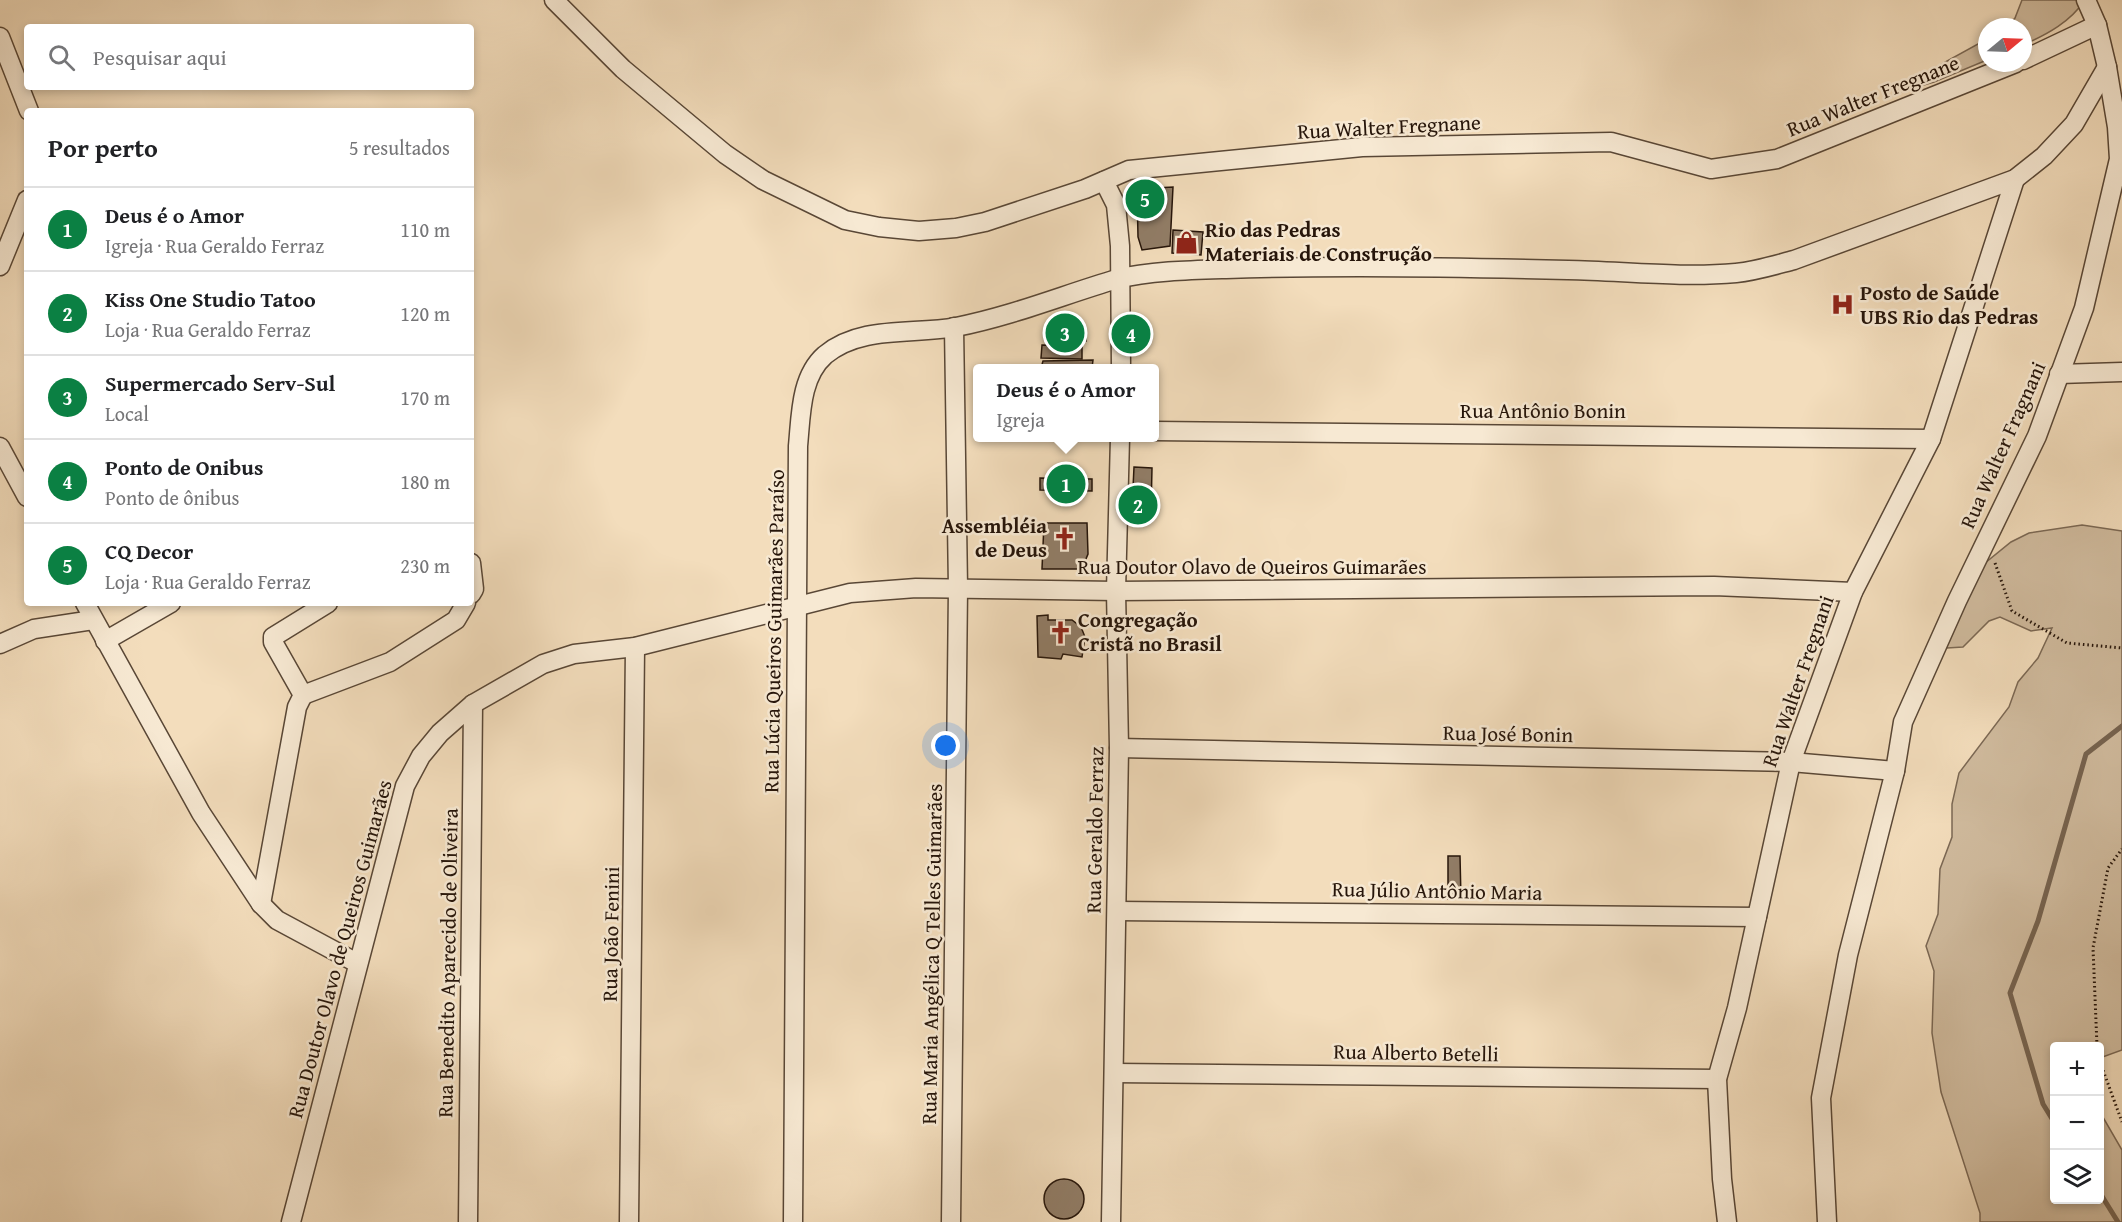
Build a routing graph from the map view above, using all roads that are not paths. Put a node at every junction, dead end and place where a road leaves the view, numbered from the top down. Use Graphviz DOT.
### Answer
graph roads {
  1 [pos="554,0"];
  2 [pos="2086,0"];
  3 [pos="2097,25"];
  4 [pos="0,37"];
  5 [pos="2032,56"];
  6 [pos="2107,66"];
  7 [pos="1994,72"];
  8 [pos="2117,96"];
  9 [pos="28,108"];
  10 [pos="2015,179"];
  11 [pos="1104,181"];
  12 [pos="24,207"];
  13 [pos="0,266"];
  14 [pos="1120,278"];
  15 [pos="954,327"];
  16 [pos="1121,364"];
  17 [pos="2122,372"];
  18 [pos="2059,374"];
  19 [pos="1159,431"];
  20 [pos="1931,439"];
  21 [pos="1120,442"];
  22 [pos="0,447"];
  23 [pos="24,491"];
  24 [pos="958,588"];
  25 [pos="1116,591"];
  26 [pos="1853,592"];
  27 [pos="796,605"];
  28 [pos="86,606"];
  29 [pos="166,606"];
  30 [pos="323,606"];
  31 [pos="464,606"];
  32 [pos="93,620"];
  33 [pos="105,641"];
  34 [pos="0,644"];
  35 [pos="635,646"];
  36 [pos="303,695"];
  37 [pos="473,704"];
  38 [pos="1119,748"];
  39 [pos="1791,762"];
  40 [pos="1895,771"];
  41 [pos="261,904"];
  42 [pos="1117,911"];
  43 [pos="1757,917"];
  44 [pos="357,963"];
  45 [pos="1114,1073"];
  46 [pos="1717,1079"];
  47 [pos="291,1222"];
  48 [pos="468,1222"];
  49 [pos="629,1222"];
  50 [pos="793,1222"];
  51 [pos="951,1222"];
  52 [pos="1111,1222"];
  53 [pos="1727,1222"];
  54 [pos="1827,1222"];
  1 -- 11 [label="street, Rua Walter Fregnane"];
  2 -- 3 [label="street, Rua Walter Fragnani"];
  3 -- 5 [label="street"];
  3 -- 6 [label="street, Rua Walter Fragnani"];
  4 -- 9 [label="street"];
  6 -- 8 [label="street, Rua Walter Fragnani"];
  6 -- 10 [label="street"];
  7 -- 11 [label="street, Rua Walter Fregnane"];
  8 -- 18 [label="street, Rua Walter Fragnani"];
  10 -- 14 [label="street, Rua Lúcia Queiros Guimarães Paraíso"];
  10 -- 20 [label="street, Rua Walter Fregnani"];
  11 -- 14 [label="street"];
  12 -- 13 [label="street"];
  14 -- 15 [label="street, Rua Lúcia Queiros Guimarães Paraíso"];
  14 -- 16 [label="street"];
  15 -- 24 [label="street, Rua Maria Angélica Q Telles Guimarães"];
  15 -- 27 [label="street, Rua Lúcia Queiros Guimarães Paraíso"];
  17 -- 18 [label="street"];
  18 -- 40 [label="street, Rua Walter Fragnani"];
  19 -- 20 [label="street, Rua Antônio Bonin"];
  20 -- 26 [label="street, Rua Walter Fregnani"];
  21 -- 25 [label="street, Rua Geraldo Ferraz"];
  22 -- 23 [label="street"];
  24 -- 25 [label="street, Rua Doutor Olavo de Queiros Guimarães"];
  24 -- 27 [label="street, Rua Doutor Olavo de Queiros Guimarães"];
  24 -- 51 [label="street, Rua Maria Angélica Q Telles Guimarães"];
  25 -- 26 [label="street, Rua Doutor Olavo de Queiros Guimarães"];
  25 -- 38 [label="street, Rua Geraldo Ferraz"];
  26 -- 39 [label="street, Rua Walter Fregnani"];
  27 -- 35 [label="street, Rua Doutor Olavo de Queiros Guimarães"];
  27 -- 50 [label="street, Rua Lúcia Queiros Guimarães Paraíso"];
  28 -- 32 [label="street"];
  29 -- 33 [label="street"];
  30 -- 36 [label="street"];
  31 -- 36 [label="street"];
  32 -- 33 [label="street"];
  32 -- 34 [label="street"];
  33 -- 41 [label="street"];
  35 -- 37 [label="street, Rua Doutor Olavo de Queiros Guimarães"];
  35 -- 49 [label="street, Rua João Fenini"];
  36 -- 41 [label="street"];
  37 -- 44 [label="street, Rua Doutor Olavo de Queiros Guimarães"];
  37 -- 48 [label="street, Rua Benedito Aparecido de Oliveira"];
  38 -- 39 [label="street, Rua José Bonin"];
  38 -- 42 [label="street, Rua Geraldo Ferraz"];
  39 -- 40 [label="street, Rua José Bonin"];
  39 -- 43 [label="street, Rua Walter Fregnani"];
  40 -- 54 [label="street"];
  41 -- 44 [label="street"];
  42 -- 43 [label="street, Rua Júlio Antônio Maria"];
  42 -- 45 [label="street, Rua Geraldo Ferraz"];
  43 -- 46 [label="street, Rua Walter Fregnani"];
  44 -- 47 [label="street, Rua Doutor Olavo de Queiros Guimarães"];
  45 -- 46 [label="street, Rua Alberto Betelli"];
  45 -- 52 [label="street, Rua Geraldo Ferraz"];
  46 -- 53 [label="street, Rua Walter Fregnani"];
}
